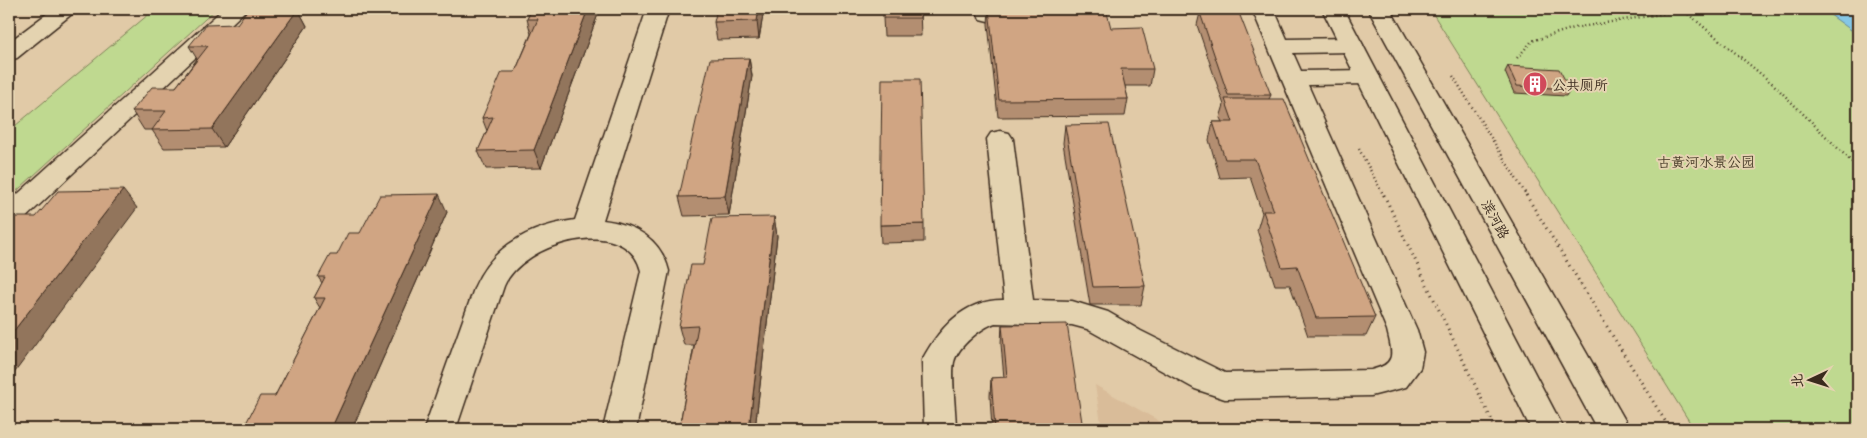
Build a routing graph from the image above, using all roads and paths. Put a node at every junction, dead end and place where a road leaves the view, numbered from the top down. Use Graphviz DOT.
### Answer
graph roads {
  1 [pos="67,9"];
  2 [pos="236,9"];
  3 [pos="658,9"];
  4 [pos="1263,9"];
  5 [pos="1333,9"];
  6 [pos="1379,9"];
  7 [pos="1683,10"];
  8 [pos="1352,45"];
  9 [pos="1278,46"];
  10 [pos="9,53"];
  11 [pos="1517,58"];
  12 [pos="1448,68"];
  13 [pos="1368,77"];
  14 [pos="1293,78"];
  15 [pos="1000,139"];
  16 [pos="1358,146"];
  17 [pos="1858,168"];
  18 [pos="9,217"];
  19 [pos="586,230"];
  20 [pos="1020,312"];
  21 [pos="440,429"];
  22 [pos="620,429"];
  23 [pos="940,429"];
  24 [pos="1496,429"];
  25 [pos="1548,429"];
  26 [pos="1614,429"];
  27 [pos="1670,429"];
  1 -- 10 [label="main road"];
  2 -- 18 [label="main road"];
  3 -- 19 [label="main road"];
  4 -- 9 [label="main road"];
  5 -- 8 [label="main road"];
  6 -- 26 [label="main road, 滨河路"];
  7 -- 11 [label="path"];
  7 -- 17 [label="path"];
  8 -- 9 [label="main road"];
  8 -- 13 [label="main road"];
  9 -- 14 [label="main road"];
  12 -- 27 [label="path"];
  13 -- 14 [label="main road"];
  13 -- 25 [label="main road"];
  14 -- 20 [label="main road"];
  15 -- 20 [label="main road"];
  16 -- 24 [label="path"];
  19 -- 21 [label="main road"];
  19 -- 22 [label="main road"];
  20 -- 23 [label="main road"];
}
